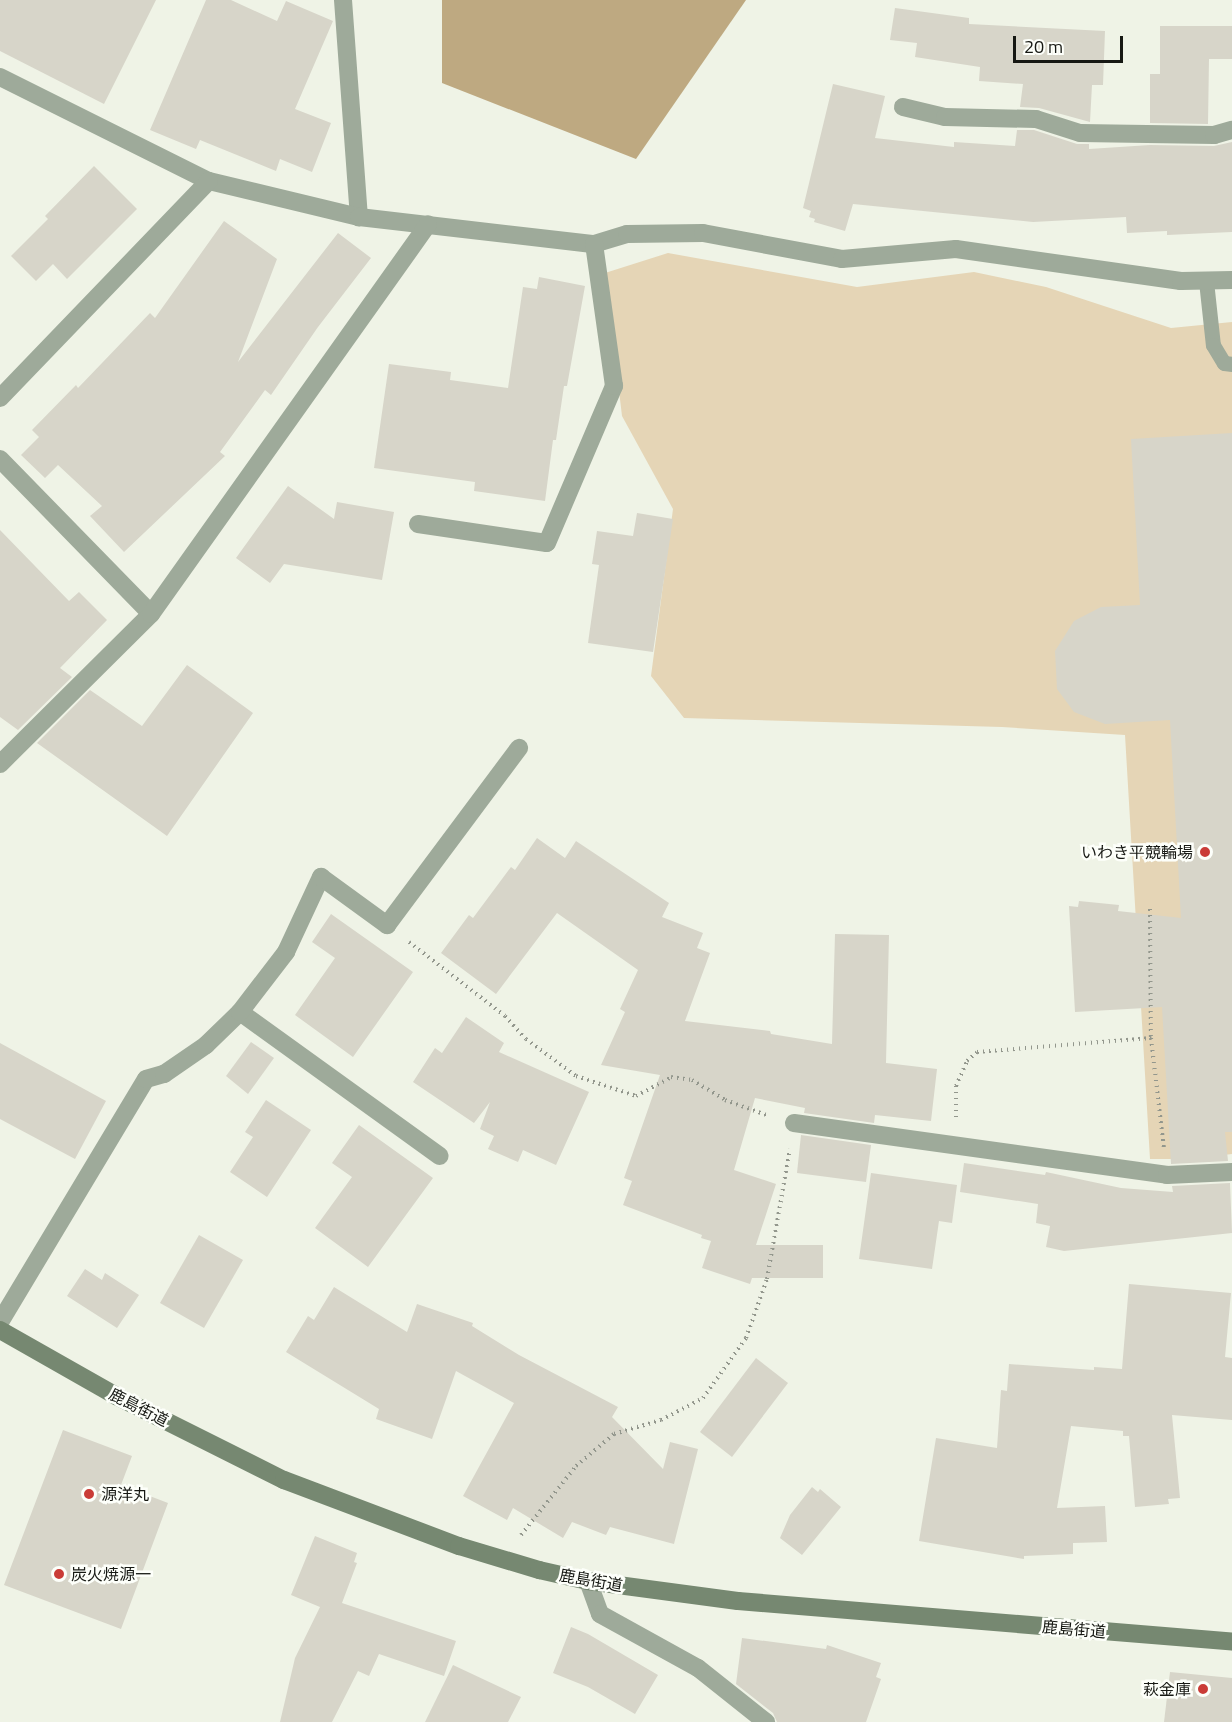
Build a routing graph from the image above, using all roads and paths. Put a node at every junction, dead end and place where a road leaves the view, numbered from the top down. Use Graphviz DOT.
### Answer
graph roads {
  1 [pos="342,0"];
  2 [pos="0,77"];
  3 [pos="903,107"];
  4 [pos="1232,130"];
  5 [pos="209,181"];
  6 [pos="359,217"];
  7 [pos="428,224"];
  8 [pos="594,244"];
  9 [pos="1232,280"];
  10 [pos="1206,281"];
  11 [pos="1232,364"];
  12 [pos="0,398"];
  13 [pos="0,459"];
  14 [pos="418,524"];
  15 [pos="152,614"];
  16 [pos="519,748"];
  17 [pos="0,764"];
  18 [pos="1150,909"];
  19 [pos="387,925"];
  20 [pos="240,1012"];
  21 [pos="1151,1038"];
  22 [pos="794,1123"];
  23 [pos="956,1145"];
  24 [pos="440,1156"];
  25 [pos="1232,1172"];
  26 [pos="1167,1175"];
  27 [pos="0,1322"];
  28 [pos="0,1330"];
  29 [pos="504,1561"];
  30 [pos="588,1581"];
  31 [pos="1232,1642"];
  32 [pos="766,1722"];
  1 -- 6 [label="street"];
  2 -- 5 [label="street"];
  3 -- 4 [label="street"];
  5 -- 6 [label="street"];
  5 -- 12 [label="street"];
  6 -- 7 [label="street"];
  7 -- 8 [label="street"];
  7 -- 15 [label="street"];
  8 -- 10 [label="street"];
  8 -- 14 [label="street"];
  9 -- 10 [label="street"];
  10 -- 11 [label="lane"];
  13 -- 15 [label="street"];
  15 -- 17 [label="street"];
  16 -- 19 [label="street"];
  18 -- 21 [label="path"];
  19 -- 20 [label="street"];
  19 -- 22 [label="path"];
  20 -- 24 [label="street"];
  20 -- 27 [label="street"];
  21 -- 23 [label="path"];
  21 -- 26 [label="path"];
  22 -- 23 [label="street"];
  22 -- 29 [label="path"];
  23 -- 26 [label="street"];
  25 -- 26 [label="street"];
  28 -- 29 [label="street, 鹿島街道"];
  29 -- 30 [label="street, 鹿島街道"];
  30 -- 31 [label="street, 鹿島街道"];
  30 -- 32 [label="street"];
}
